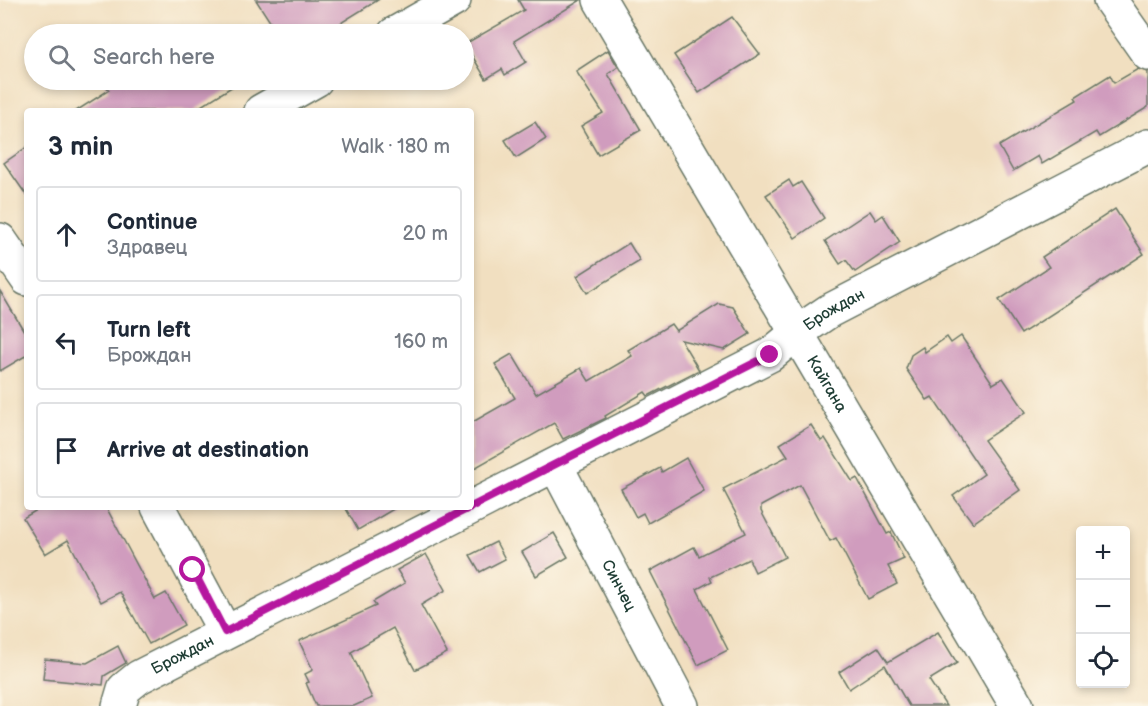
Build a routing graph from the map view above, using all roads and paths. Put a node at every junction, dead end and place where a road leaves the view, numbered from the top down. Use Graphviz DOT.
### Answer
graph roads {
  1 [pos="453,0"];
  2 [pos="600,0"];
  3 [pos="1110,0"];
  4 [pos="411,24"];
  5 [pos="1148,54"];
  6 [pos="298,90"];
  7 [pos="266,108"];
  8 [pos="1148,146"];
  9 [pos="798,332"];
  10 [pos="556,465"];
  11 [pos="474,506"];
  12 [pos="160,510"];
  13 [pos="467,510"];
  14 [pos="225,632"];
  15 [pos="119,706"];
  16 [pos="682,706"];
  17 [pos="1017,706"];
  1 -- 4 [label="street"];
  2 -- 9 [label="street, Кайгана"];
  3 -- 5 [label="street"];
  6 -- 7 [label="street"];
  8 -- 9 [label="street, Брождан"];
  9 -- 10 [label="street, Брождан"];
  9 -- 17 [label="street, Кайгана"];
  10 -- 11 [label="street, Брождан"];
  10 -- 16 [label="street, Синчец"];
  12 -- 14 [label="street"];
  13 -- 14 [label="street, Брождан"];
  14 -- 15 [label="street, Брождан"];
}
